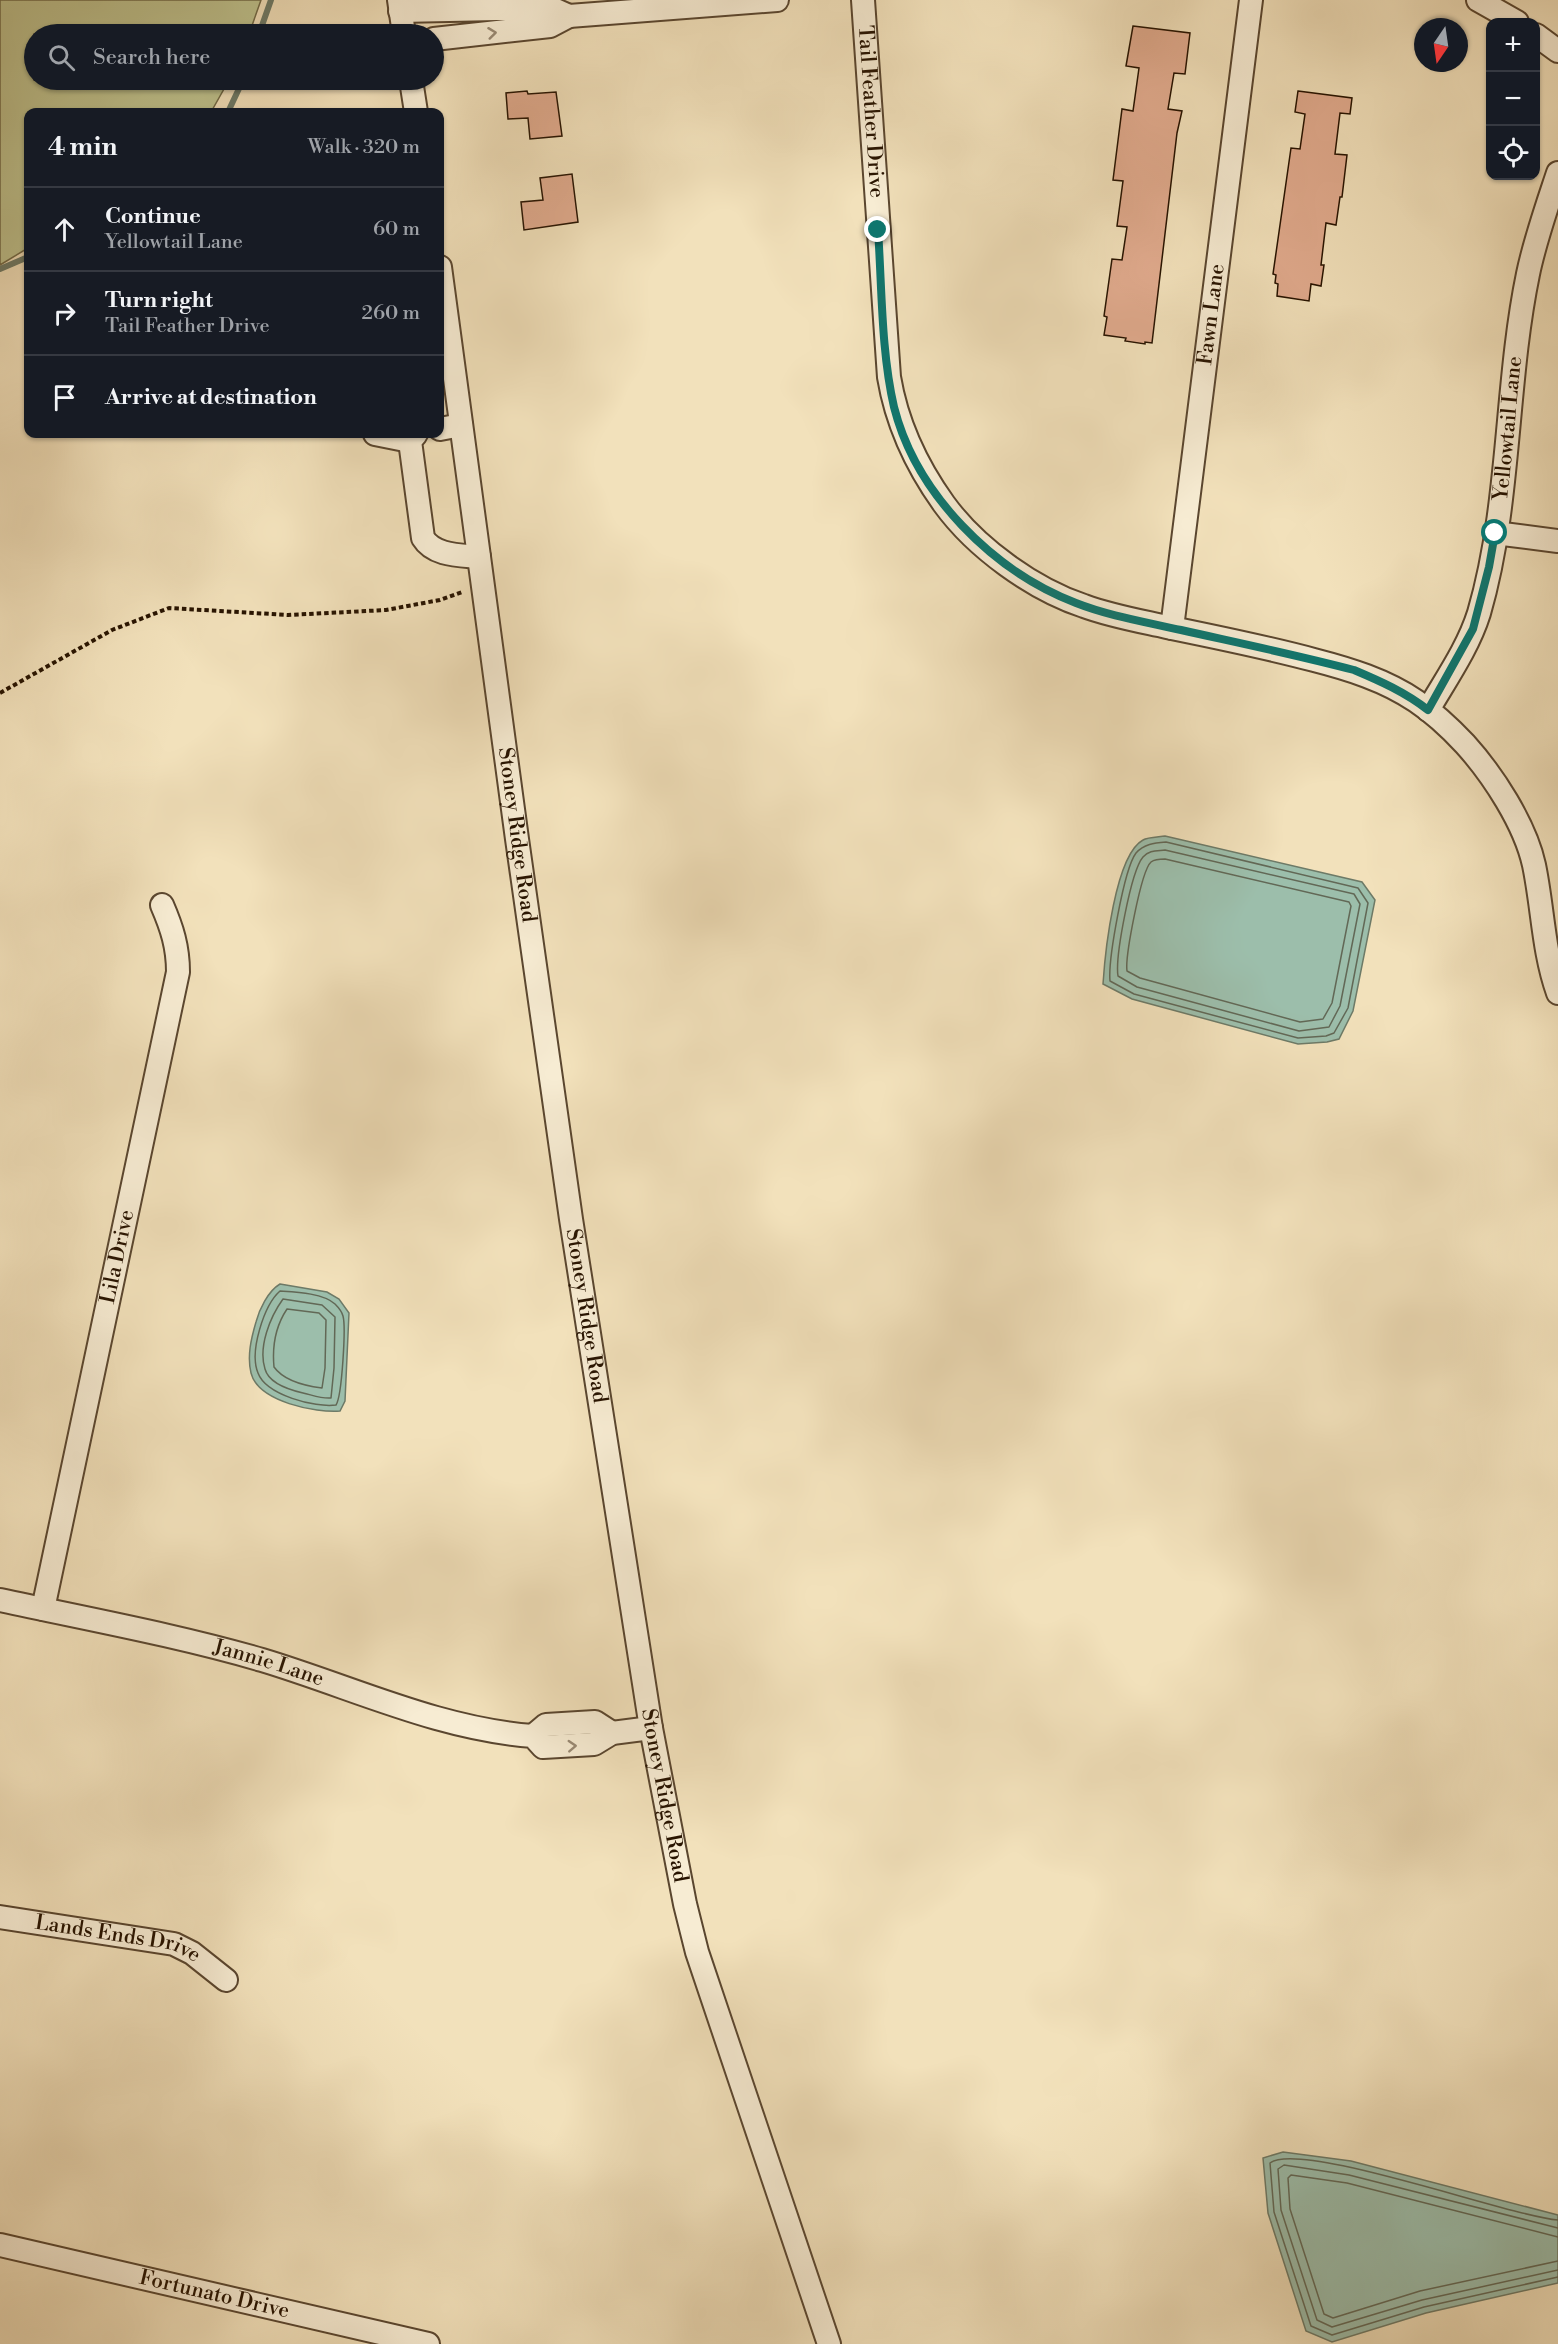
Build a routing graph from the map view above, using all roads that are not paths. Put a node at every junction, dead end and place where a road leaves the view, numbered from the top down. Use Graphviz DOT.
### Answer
graph roads {
  1 [pos="777,0"];
  2 [pos="862,0"];
  3 [pos="1251,0"];
  4 [pos="1478,0"];
  5 [pos="399,6"];
  6 [pos="569,16"];
  7 [pos="1509,18"];
  8 [pos="402,24"];
  9 [pos="1540,37"];
  10 [pos="444,38"];
  11 [pos="1558,51"];
  12 [pos="413,90"];
  13 [pos="415,108"];
  14 [pos="1558,173"];
  15 [pos="444,331"];
  16 [pos="450,427"];
  17 [pos="413,438"];
  18 [pos="1495,533"];
  19 [pos="1558,541"];
  20 [pos="479,557"];
  21 [pos="1172,628"];
  22 [pos="1428,710"];
  23 [pos="162,905"];
  24 [pos="1558,993"];
  25 [pos="0,1600"];
  26 [pos="43,1609"];
  27 [pos="651,1728"];
  28 [pos="0,1917"];
  29 [pos="226,1980"];
  30 [pos="0,2245"];
  31 [pos="428,2344"];
  32 [pos="830,2344"];
  1 -- 6 [label="street"];
  2 -- 21 [label="street, Tail Feather Drive"];
  3 -- 21 [label="street, Fawn Lane"];
  4 -- 7 [label="street"];
  5 -- 6 [label="street"];
  5 -- 8 [label="street"];
  10 -- 6 [label="street, one-way"];
  9 -- 11 [label="street"];
  12 -- 13 [label="street"];
  14 -- 18 [label="street, Yellowtail Lane"];
  15 -- 16 [label="street, Stoney Ridge Road"];
  16 -- 20 [label="street, Stoney Ridge Road"];
  17 -- 20 [label="street"];
  18 -- 19 [label="street"];
  18 -- 22 [label="street, Yellowtail Lane"];
  20 -- 27 [label="street, Stoney Ridge Road"];
  21 -- 22 [label="street, Tail Feather Drive"];
  22 -- 24 [label="street, Tail Feather Drive"];
  23 -- 26 [label="street, Lila Drive"];
  25 -- 26 [label="street, Jannie Lane"];
  26 -- 27 [label="street, Jannie Lane"];
  27 -- 32 [label="street, Stoney Ridge Road"];
  28 -- 29 [label="street, Lands Ends Drive"];
  30 -- 31 [label="street, Fortunato Drive"];
}
